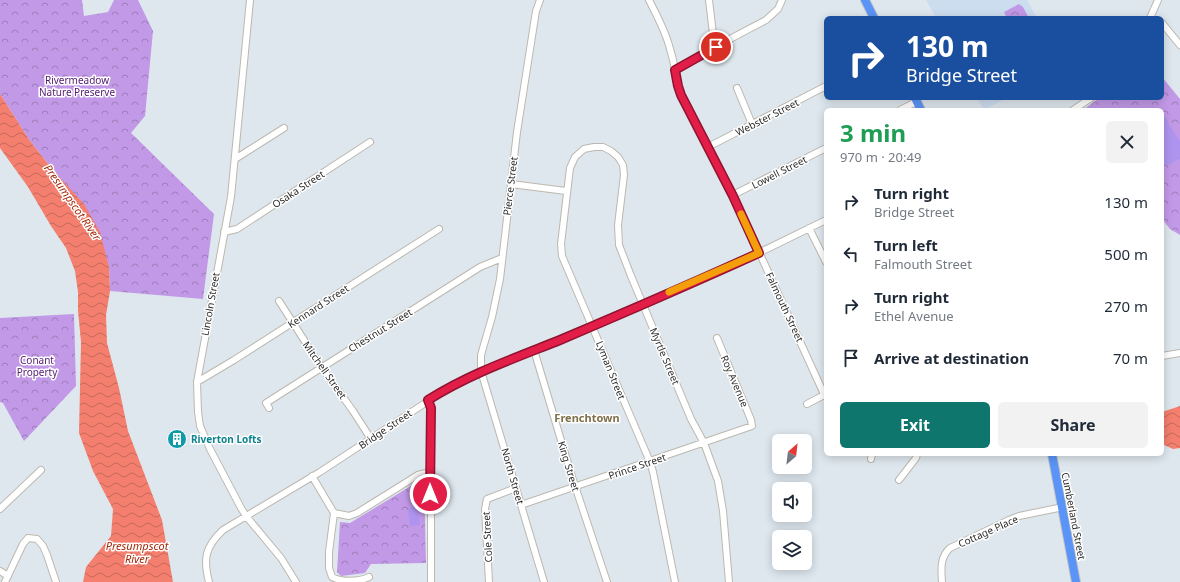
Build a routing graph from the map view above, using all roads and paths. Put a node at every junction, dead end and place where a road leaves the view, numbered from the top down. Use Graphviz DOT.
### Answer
graph roads {
  1 [pos="250,0"];
  2 [pos="537,0"];
  3 [pos="649,0"];
  4 [pos="709,0"];
  5 [pos="782,0"];
  6 [pos="865,0"];
  7 [pos="1158,0"];
  8 [pos="873,16"];
  9 [pos="1153,16"];
  10 [pos="1164,25"];
  11 [pos="1180,45"];
  12 [pos="716,47"];
  13 [pos="675,70"];
  14 [pos="824,87"];
  15 [pos="736,88"];
  16 [pos="915,100"];
  17 [pos="1088,100"];
  18 [pos="903,108"];
  19 [pos="1076,108"];
  20 [pos="752,124"];
  21 [pos="284,128"];
  22 [pos="370,142"];
  23 [pos="594,147"];
  24 [pos="708,147"];
  25 [pos="824,149"];
  26 [pos="235,159"];
  27 [pos="511,184"];
  28 [pos="566,191"];
  29 [pos="733,196"];
  30 [pos="824,221"];
  31 [pos="439,228"];
  32 [pos="809,228"];
  33 [pos="224,232"];
  34 [pos="759,253"];
  35 [pos="502,258"];
  36 [pos="824,258"];
  37 [pos="279,302"];
  38 [pos="643,304"];
  39 [pos="292,323"];
  40 [pos="592,325"];
  41 [pos="717,338"];
  42 [pos="534,350"];
  43 [pos="1180,353"];
  44 [pos="1164,356"];
  45 [pos="322,368"];
  46 [pos="481,371"];
  47 [pos="197,382"];
  48 [pos="824,392"];
  49 [pos="824,395"];
  50 [pos="428,400"];
  51 [pos="807,404"];
  52 [pos="269,408"];
  53 [pos="752,426"];
  54 [pos="371,438"];
  55 [pos="704,443"];
  56 [pos="916,456"];
  57 [pos="1052,456"];
  58 [pos="650,462"];
  59 [pos="41,470"];
  60 [pos="430,472"];
  61 [pos="312,476"];
  62 [pos="899,480"];
  63 [pos="576,486"];
  64 [pos="516,488"];
  65 [pos="521,505"];
  66 [pos="1063,507"];
  67 [pos="0,509"];
  68 [pos="334,513"];
  69 [pos="246,516"];
  70 [pos="0,571"];
  71 [pos="8,576"];
  72 [pos="369,577"];
  73 [pos="5,582"];
  74 [pos="56,582"];
  75 [pos="209,582"];
  76 [pos="296,582"];
  77 [pos="431,582"];
  78 [pos="489,582"];
  79 [pos="544,582"];
  80 [pos="607,582"];
  81 [pos="675,582"];
  82 [pos="729,582"];
  83 [pos="942,582"];
  84 [pos="1076,582"];
  1 -- 26 [label="street, Lincoln Street"];
  2 -- 27 [label="street, Pierce Street"];
  3 -- 13 [label="street, Falmouth Street"];
  4 -- 12 [label="street"];
  5 -- 12 [label="street"];
  6 -- 8 [label="main road"];
  7 -- 9 [label="street"];
  10 -- 11 [label="street"];
  12 -- 13 [label="street"];
  13 -- 24 [label="street, Falmouth Street"];
  14 -- 20 [label="street, Webster Street"];
  15 -- 20 [label="street"];
  16 -- 18 [label="street"];
  17 -- 19 [label="street"];
  20 -- 24 [label="street, Webster Street"];
  21 -- 26 [label="street"];
  22 -- 33 [label="street, Osaka Street"];
  23 -- 28 [label="street, Lyman Street"];
  23 -- 38 [label="street, Myrtle Street"];
  24 -- 29 [label="street, Falmouth Street"];
  25 -- 29 [label="street, Lowell Street"];
  26 -- 33 [label="street, Lincoln Street"];
  27 -- 28 [label="street"];
  27 -- 35 [label="street, Pierce Street"];
  28 -- 40 [label="street, Lyman Street"];
  29 -- 34 [label="street, Falmouth Street"];
  30 -- 32 [label="street, Bridge Street"];
  31 -- 39 [label="street, Kennard Street"];
  32 -- 34 [label="street, Bridge Street"];
  32 -- 36 [label="street"];
  33 -- 47 [label="street, Lincoln Street"];
  34 -- 38 [label="street, Bridge Street"];
  34 -- 48 [label="street, Falmouth Street"];
  35 -- 45 [label="street, Chestnut Street"];
  35 -- 46 [label="street, Pierce Street"];
  37 -- 39 [label="street, Mitchell Street"];
  38 -- 40 [label="street, Bridge Street"];
  38 -- 55 [label="street, Myrtle Street"];
  39 -- 45 [label="street, Mitchell Street"];
  39 -- 47 [label="street, Kennard Street"];
  40 -- 42 [label="street, Bridge Street"];
  40 -- 58 [label="street, Lyman Street"];
  41 -- 53 [label="street, Roy Avenue"];
  42 -- 46 [label="street, Bridge Street"];
  42 -- 63 [label="street, King Street"];
  43 -- 44 [label="street"];
  45 -- 52 [label="street, Chestnut Street"];
  45 -- 54 [label="street, Mitchell Street"];
  46 -- 50 [label="street, Bridge Street"];
  46 -- 64 [label="street, North Street"];
  47 -- 69 [label="street, Lincoln Street"];
  49 -- 51 [label="street"];
  50 -- 54 [label="street, Bridge Street"];
  50 -- 60 [label="street"];
  53 -- 55 [label="street, Prince Street"];
  54 -- 61 [label="street, Bridge Street"];
  55 -- 58 [label="street, Prince Street"];
  55 -- 82 [label="street, Myrtle Street"];
  56 -- 62 [label="street"];
  57 -- 66 [label="main road, Cumberland Street"];
  58 -- 63 [label="street, Prince Street"];
  58 -- 81 [label="street, Lyman Street"];
  59 -- 67 [label="street"];
  60 -- 68 [label="street"];
  60 -- 77 [label="street"];
  61 -- 68 [label="street"];
  61 -- 69 [label="street, Bridge Street"];
  63 -- 65 [label="street, Prince Street"];
  63 -- 80 [label="street, King Street"];
  64 -- 65 [label="street, North Street"];
  64 -- 78 [label="street, Cole Street"];
  65 -- 79 [label="street, North Street"];
  66 -- 83 [label="street, Cottage Place"];
  66 -- 84 [label="main road, Cumberland Street"];
  68 -- 72 [label="street"];
  69 -- 75 [label="street, Bridge Street"];
  69 -- 76 [label="street, Lincoln Street"];
  70 -- 71 [label="street"];
  71 -- 73 [label="street"];
  71 -- 74 [label="street"];
}
